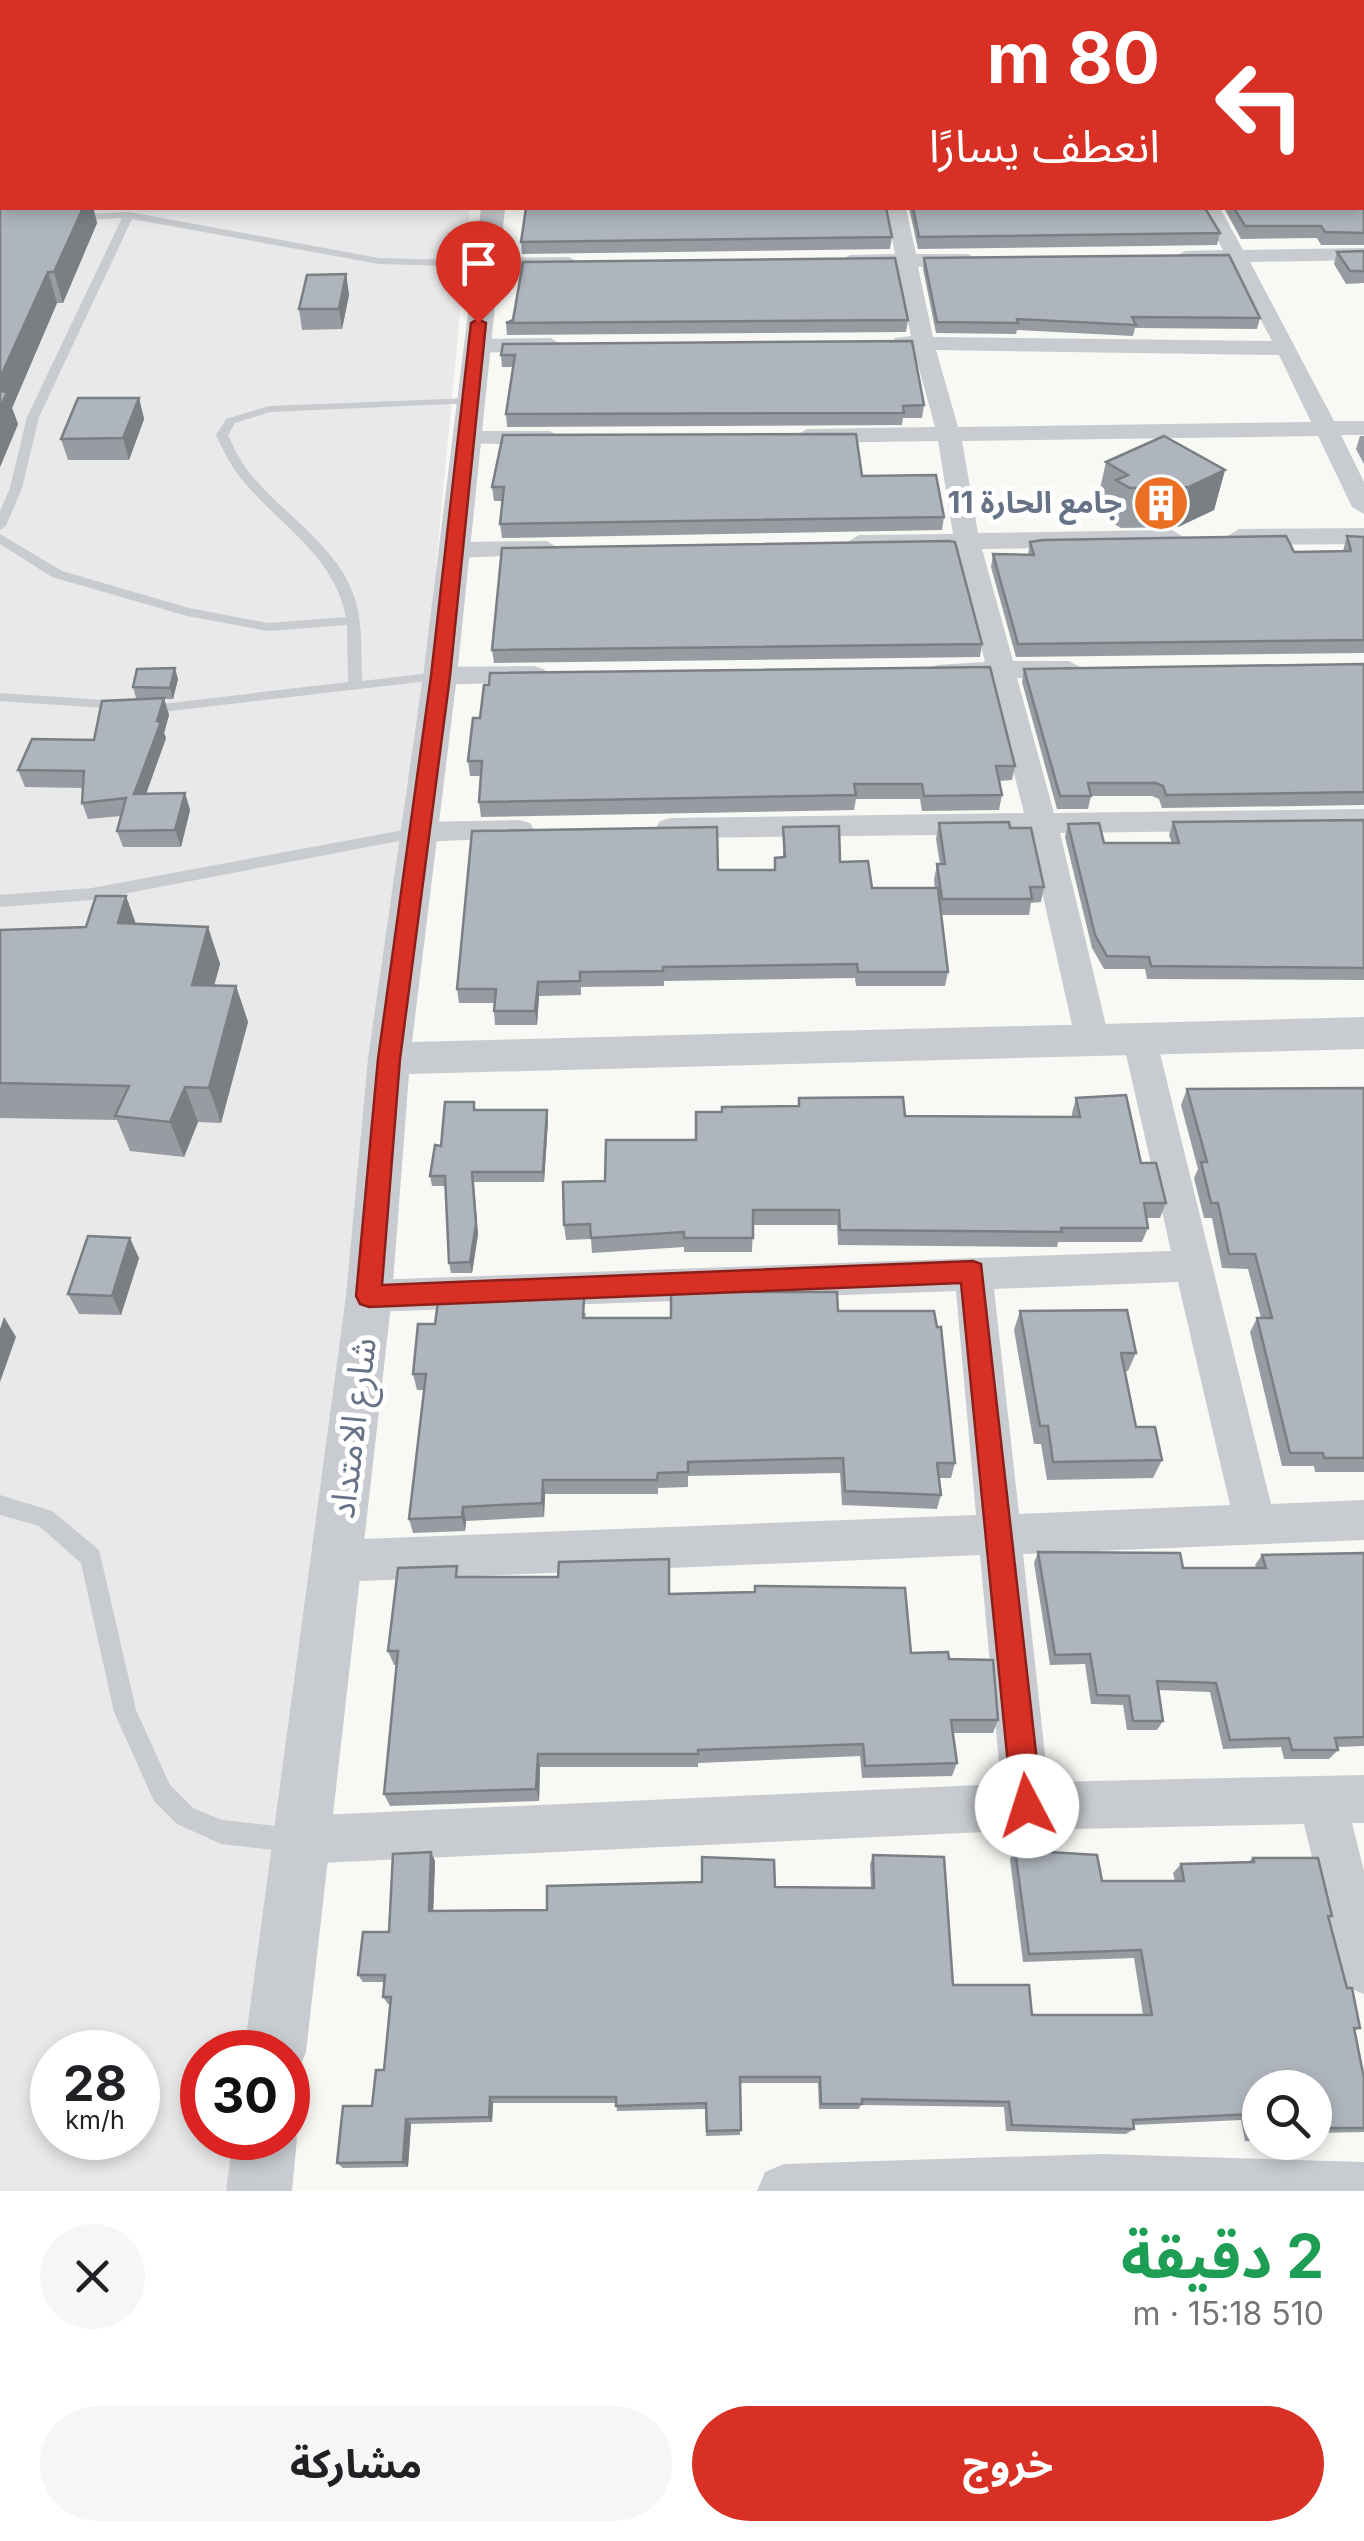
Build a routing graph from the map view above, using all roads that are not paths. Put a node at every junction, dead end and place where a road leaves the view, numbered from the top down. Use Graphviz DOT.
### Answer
graph roads {
  1 [pos="493,210"];
  2 [pos="896,210"];
  3 [pos="1211,210"];
  4 [pos="130,215"];
  5 [pos="61,218"];
  6 [pos="1364,254"];
  7 [pos="1236,256"];
  8 [pos="1158,257"];
  9 [pos="908,260"];
  10 [pos="985,260"];
  11 [pos="828,261"];
  12 [pos="589,263"];
  13 [pos="490,264"];
  14 [pos="887,343"];
  15 [pos="923,343"];
  16 [pos="575,345"];
  17 [pos="477,346"];
  18 [pos="1287,348"];
  19 [pos="32,416"];
  20 [pos="16,417"];
  21 [pos="469,420"];
  22 [pos="1324,428"];
  23 [pos="1364,428"];
  24 [pos="775,436"];
  25 [pos="949,436"];
  26 [pos="582,438"];
  27 [pos="1364,507"];
  28 [pos="0,526"];
  29 [pos="1364,536"];
  30 [pos="0,538"];
  31 [pos="967,541"];
  32 [pos="829,543"];
  33 [pos="572,548"];
  34 [pos="453,550"];
  35 [pos="352,621"];
  36 [pos="1098,669"];
  37 [pos="1004,670"];
  38 [pos="926,671"];
  39 [pos="557,675"];
  40 [pos="440,676"];
  41 [pos="355,686"];
  42 [pos="0,698"];
  43 [pos="1364,819"];
  44 [pos="1042,824"];
  45 [pos="634,829"];
  46 [pos="556,830"];
  47 [pos="420,832"];
  48 [pos="0,900"];
  49 [pos="1364,1033"];
  50 [pos="1139,1037"];
  51 [pos="1092,1038"];
  52 [pos="389,1059"];
  53 [pos="1191,1266"];
  54 [pos="973,1272"];
  55 [pos="369,1296"];
  56 [pos="0,1506"];
  57 [pos="1364,1520"];
  58 [pos="1255,1524"];
  59 [pos="1002,1532"];
  60 [pos="337,1561"];
  61 [pos="1343,1799"];
  62 [pos="1027,1806"];
  63 [pos="298,1840"];
  64 [pos="1364,1969"];
  65 [pos="277,2030"];
  66 [pos="263,2160"];
  67 [pos="1102,2186"];
  68 [pos="1364,2189"];
  69 [pos="259,2191"];
  70 [pos="784,2191"];
  1 -- 13 [label="street, شارع الامتداد"];
  2 -- 9 [label="street"];
  3 -- 7 [label="street"];
  4 -- 5 [label="lane"];
  4 -- 13 [label="lane"];
  4 -- 19 [label="lane"];
  6 -- 7 [label="street"];
  7 -- 8 [label="street"];
  7 -- 18 [label="street"];
  9 -- 10 [label="street"];
  9 -- 11 [label="street"];
  9 -- 15 [label="street"];
  12 -- 13 [label="street"];
  13 -- 17 [label="street, شارع الامتداد"];
  14 -- 15 [label="street"];
  15 -- 18 [label="street"];
  15 -- 25 [label="street"];
  16 -- 17 [label="street"];
  17 -- 21 [label="street, شارع الامتداد"];
  18 -- 22 [label="street"];
  19 -- 20 [label="lane"];
  19 -- 28 [label="lane"];
  21 -- 26 [label="street"];
  21 -- 34 [label="street, شارع الامتداد"];
  21 -- 35 [label="lane"];
  22 -- 23 [label="street"];
  22 -- 25 [label="street"];
  22 -- 27 [label="street"];
  24 -- 25 [label="street"];
  25 -- 31 [label="street"];
  29 -- 31 [label="street"];
  30 -- 35 [label="lane"];
  31 -- 32 [label="street"];
  31 -- 37 [label="street"];
  33 -- 34 [label="street"];
  34 -- 40 [label="street, شارع الامتداد"];
  35 -- 41 [label="lane"];
  36 -- 37 [label="street"];
  37 -- 38 [label="street"];
  37 -- 44 [label="street"];
  39 -- 40 [label="street"];
  40 -- 41 [label="lane"];
  40 -- 47 [label="street, شارع الامتداد"];
  41 -- 42 [label="lane"];
  43 -- 44 [label="street"];
  44 -- 45 [label="street"];
  44 -- 51 [label="street"];
  46 -- 47 [label="street"];
  47 -- 48 [label="lane"];
  47 -- 52 [label="street, شارع الامتداد"];
  49 -- 50 [label="street"];
  50 -- 51 [label="street"];
  50 -- 53 [label="street"];
  51 -- 52 [label="street"];
  52 -- 55 [label="street, شارع الامتداد"];
  53 -- 54 [label="street"];
  53 -- 58 [label="street"];
  54 -- 55 [label="street"];
  54 -- 59 [label="street"];
  55 -- 60 [label="street, شارع الامتداد"];
  56 -- 63 [label="lane"];
  57 -- 58 [label="street"];
  58 -- 59 [label="street"];
  59 -- 60 [label="street"];
  59 -- 62 [label="street"];
  60 -- 63 [label="street, شارع الامتداد"];
  61 -- 62 [label="street"];
  61 -- 64 [label="street"];
  62 -- 63 [label="street"];
  63 -- 65 [label="street, شارع الامتداد"];
  66 -- 69 [label="street"];
  67 -- 68 [label="street"];
  67 -- 70 [label="street"];
}
